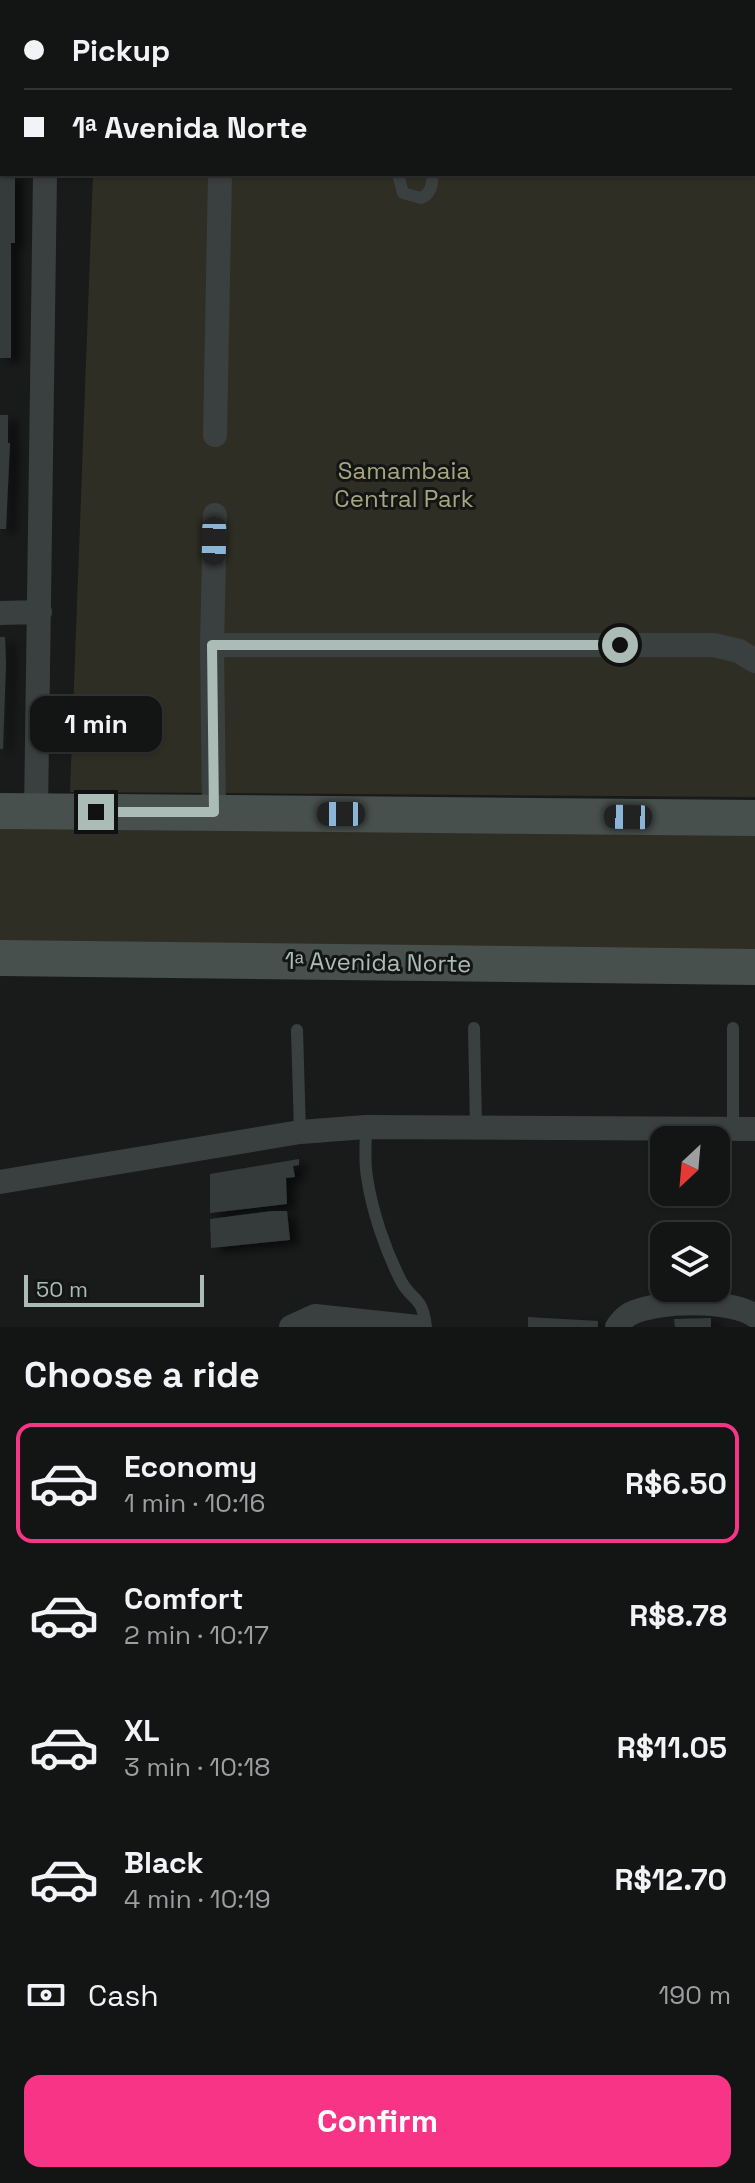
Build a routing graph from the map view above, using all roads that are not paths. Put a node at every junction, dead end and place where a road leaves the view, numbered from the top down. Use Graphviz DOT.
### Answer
graph roads {
  1 [pos="45,176"];
  2 [pos="220,176"];
  3 [pos="399,176"];
  4 [pos="432,176"];
  5 [pos="215,435"];
  6 [pos="215,515"];
  7 [pos="40,612"];
  8 [pos="0,613"];
  9 [pos="212,645"];
  10 [pos="755,661"];
  11 [pos="0,811"];
  12 [pos="36,812"];
  13 [pos="214,812"];
  14 [pos="755,818"];
  15 [pos="0,958"];
  16 [pos="755,967"];
  17 [pos="474,1028"];
  18 [pos="733,1028"];
  19 [pos="297,1030"];
  20 [pos="476,1126"];
  21 [pos="366,1127"];
  22 [pos="744,1128"];
  23 [pos="300,1132"];
  24 [pos="0,1182"];
  25 [pos="755,1316"];
  26 [pos="291,1327"];
  27 [pos="418,1327"];
  28 [pos="426,1327"];
  29 [pos="617,1327"];
  1 -- 7 [label="street"];
  2 -- 5 [label="street"];
  3 -- 4 [label="lane"];
  6 -- 9 [label="street"];
  7 -- 8 [label="street"];
  7 -- 12 [label="street"];
  9 -- 10 [label="street"];
  9 -- 13 [label="street"];
  11 -- 12 [label="main road"];
  12 -- 13 [label="main road"];
  13 -- 14 [label="main road"];
  15 -- 16 [label="main road, 1ᵃ Avenida Norte"];
  17 -- 20 [label="lane"];
  18 -- 22 [label="lane"];
  19 -- 23 [label="lane"];
  20 -- 21 [label="street"];
  20 -- 22 [label="street"];
  21 -- 23 [label="street"];
  21 -- 28 [label="lane"];
  23 -- 24 [label="street"];
  25 -- 29 [label="street"];
  26 -- 27 [label="street"];
}
